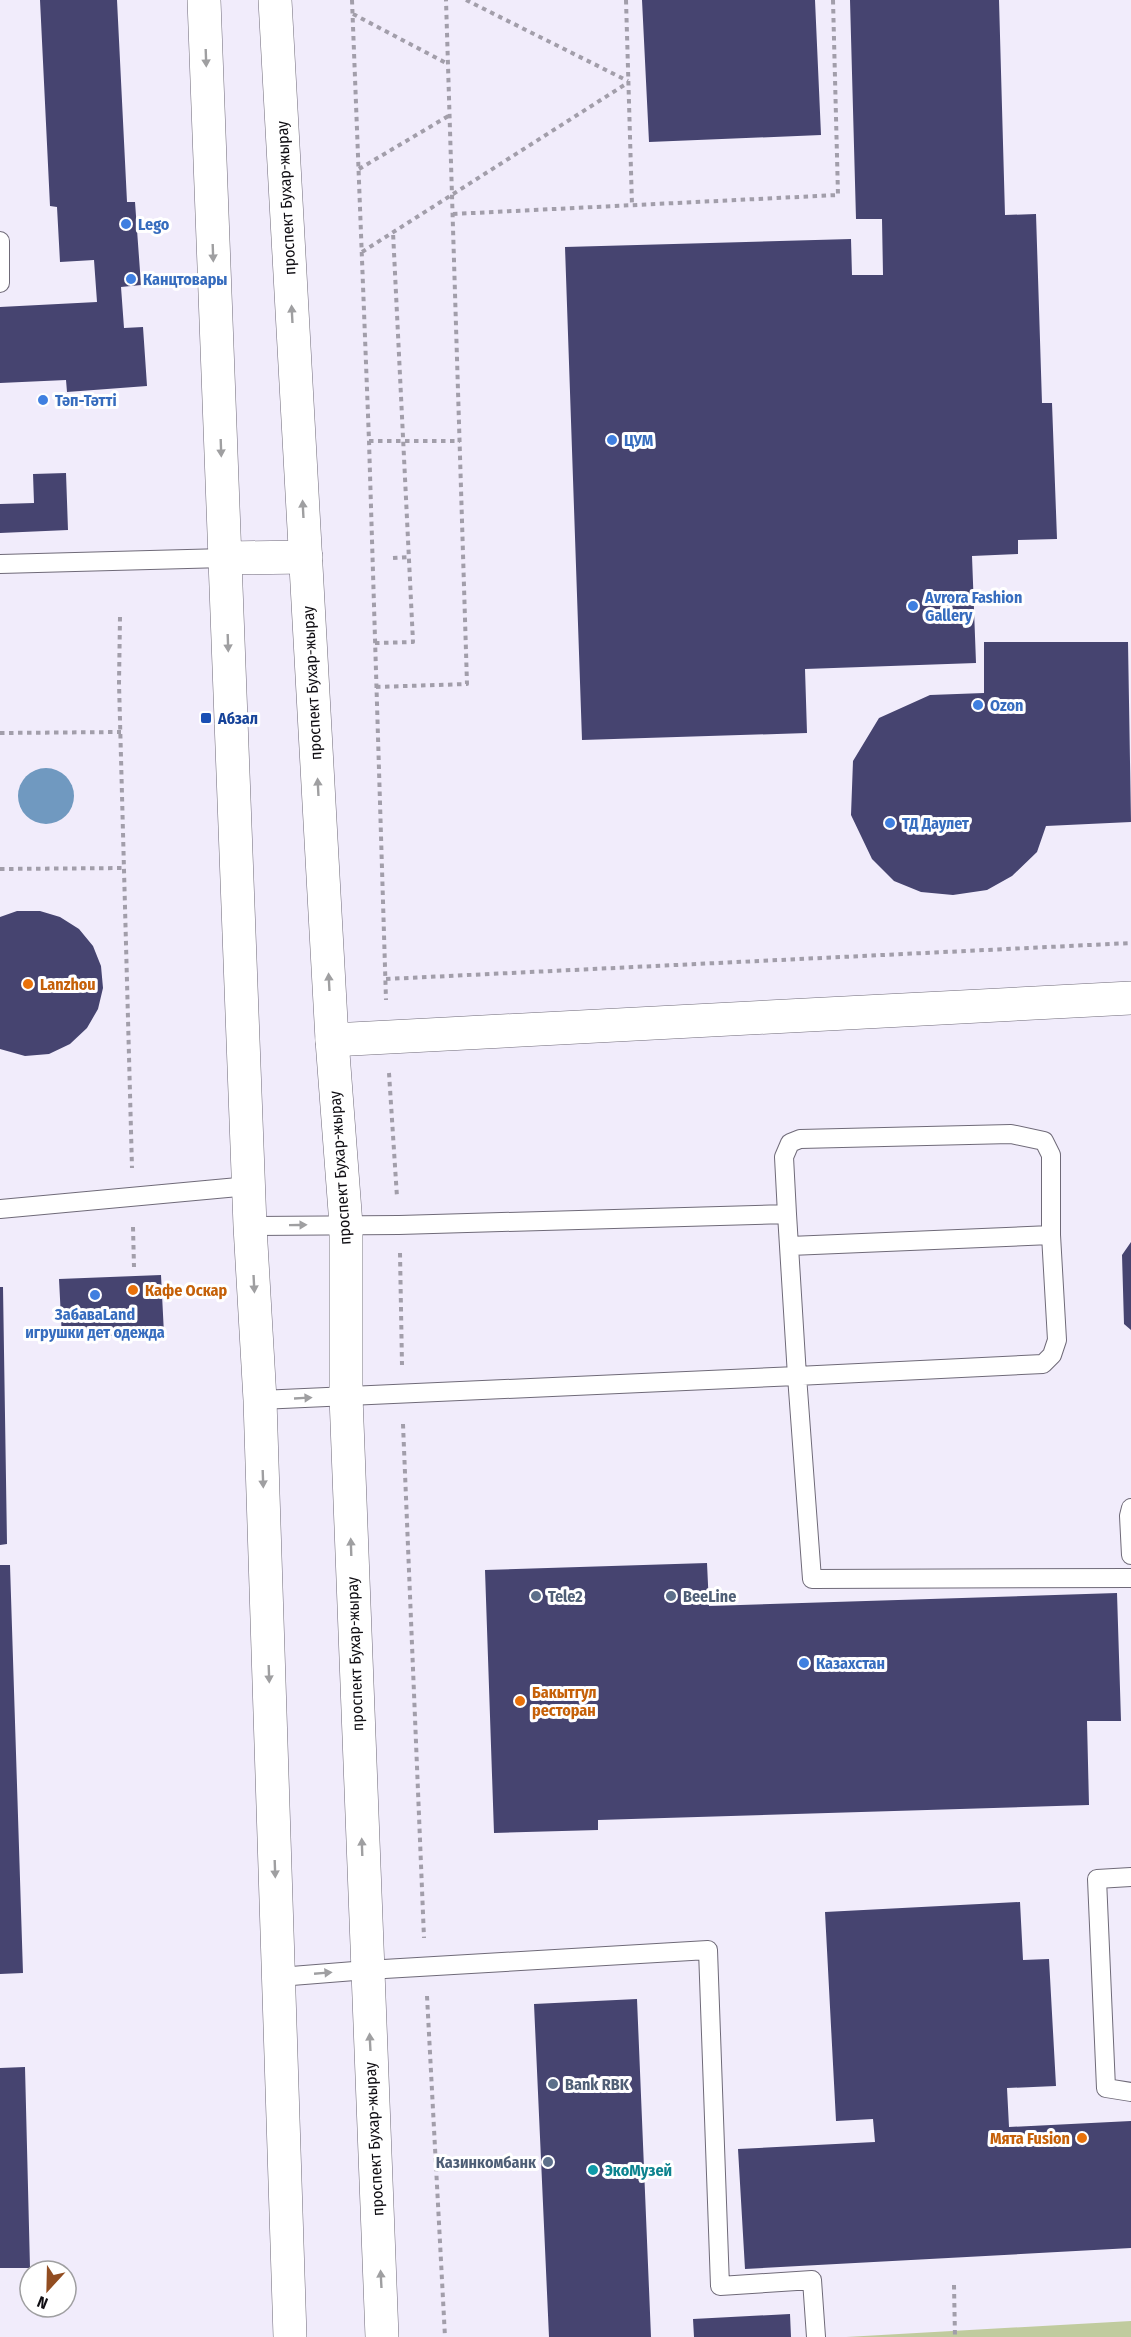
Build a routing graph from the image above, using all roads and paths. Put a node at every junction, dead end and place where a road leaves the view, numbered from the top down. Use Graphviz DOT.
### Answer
graph roads {
  1 [pos="204,0"];
  2 [pos="275,0"];
  3 [pos="352,0"];
  4 [pos="446,0"];
  5 [pos="465,0"];
  6 [pos="626,0"];
  7 [pos="833,0"];
  8 [pos="352,13"];
  9 [pos="448,64"];
  10 [pos="629,82"];
  11 [pos="450,116"];
  12 [pos="359,169"];
  13 [pos="452,194"];
  14 [pos="632,205"];
  15 [pos="453,214"];
  16 [pos="393,232"];
  17 [pos="0,241"];
  18 [pos="362,252"];
  19 [pos="0,283"];
  20 [pos="369,441"];
  21 [pos="404,441"];
  22 [pos="460,441"];
  23 [pos="306,557"];
  24 [pos="409,557"];
  25 [pos="225,558"];
  26 [pos="393,558"];
  27 [pos="0,564"];
  28 [pos="120,617"];
  29 [pos="375,643"];
  30 [pos="376,687"];
  31 [pos="121,732"];
  32 [pos="0,733"];
  33 [pos="124,868"];
  34 [pos="0,869"];
  35 [pos="1131,943"];
  36 [pos="386,979"];
  37 [pos="1131,998"];
  38 [pos="386,1038"];
  39 [pos="332,1040"];
  40 [pos="249,1186"];
  41 [pos="133,1197"];
  42 [pos="0,1209"];
  43 [pos="788,1214"];
  44 [pos="346,1225"];
  45 [pos="399,1225"];
  46 [pos="250,1226"];
  47 [pos="1051,1235"];
  48 [pos="789,1246"];
  49 [pos="134,1268"];
  50 [pos="798,1376"];
  51 [pos="402,1394"];
  52 [pos="346,1396"];
  53 [pos="260,1400"];
  54 [pos="1131,1508"];
  55 [pos="1131,1555"];
  56 [pos="1131,1578"];
  57 [pos="1131,1877"];
  58 [pos="425,1966"];
  59 [pos="367,1970"];
  60 [pos="279,1977"];
  61 [pos="1131,2092"];
  62 [pos="954,2285"];
  63 [pos="290,2337"];
  64 [pos="382,2337"];
  65 [pos="445,2337"];
  66 [pos="816,2337"];
  67 [pos="955,2337"];
  1 -- 25 [label="main road, one-way"];
  23 -- 2 [label="main road, проспект Бухар-жырау, one-way"];
  3 -- 8 [label="path"];
  4 -- 9 [label="path"];
  5 -- 10 [label="path"];
  6 -- 10 [label="path"];
  7 -- 14 [label="path"];
  8 -- 9 [label="path"];
  8 -- 12 [label="path"];
  9 -- 11 [label="path"];
  10 -- 13 [label="path"];
  10 -- 14 [label="path"];
  11 -- 12 [label="path"];
  11 -- 13 [label="path"];
  12 -- 18 [label="path"];
  13 -- 15 [label="path"];
  13 -- 16 [label="path"];
  14 -- 15 [label="path"];
  15 -- 22 [label="path"];
  16 -- 18 [label="path"];
  16 -- 21 [label="path"];
  17 -- 19 [label="lane"];
  18 -- 20 [label="path"];
  20 -- 21 [label="path"];
  20 -- 29 [label="path"];
  21 -- 22 [label="path"];
  21 -- 24 [label="path"];
  22 -- 30 [label="path"];
  23 -- 25 [label="main road"];
  39 -- 23 [label="main road, проспект Бухар-жырау, one-way"];
  24 -- 26 [label="path"];
  24 -- 29 [label="path"];
  25 -- 27 [label="lane"];
  25 -- 40 [label="main road, one-way"];
  28 -- 31 [label="path"];
  29 -- 30 [label="path"];
  30 -- 36 [label="path"];
  31 -- 32 [label="path"];
  31 -- 33 [label="path"];
  33 -- 34 [label="path"];
  33 -- 41 [label="path"];
  35 -- 36 [label="path"];
  36 -- 38 [label="path"];
  37 -- 38 [label="main road"];
  38 -- 39 [label="main road"];
  38 -- 45 [label="path"];
  39 -- 44 [label="main road, проспект Бухар-жырау"];
  40 -- 41 [label="lane"];
  40 -- 46 [label="main road"];
  41 -- 42 [label="lane"];
  41 -- 49 [label="path"];
  43 -- 45 [label="lane"];
  43 -- 47 [label="lane"];
  43 -- 48 [label="lane"];
  44 -- 45 [label="lane"];
  46 -- 44 [label="lane, one-way"];
  44 -- 52 [label="main road, проспект Бухар-жырау"];
  45 -- 51 [label="path"];
  46 -- 53 [label="main road, one-way"];
  47 -- 48 [label="lane"];
  47 -- 50 [label="lane"];
  48 -- 50 [label="lane"];
  50 -- 51 [label="lane"];
  50 -- 56 [label="lane"];
  51 -- 52 [label="lane"];
  51 -- 58 [label="path"];
  53 -- 52 [label="lane, one-way"];
  59 -- 52 [label="main road, проспект Бухар-жырау, one-way"];
  53 -- 60 [label="main road, one-way"];
  54 -- 55 [label="lane"];
  57 -- 61 [label="lane"];
  58 -- 59 [label="lane"];
  58 -- 65 [label="path"];
  58 -- 66 [label="lane"];
  60 -- 59 [label="lane, one-way"];
  64 -- 59 [label="main road, проспект Бухар-жырау, one-way"];
  60 -- 63 [label="main road"];
  62 -- 67 [label="path"];
}
